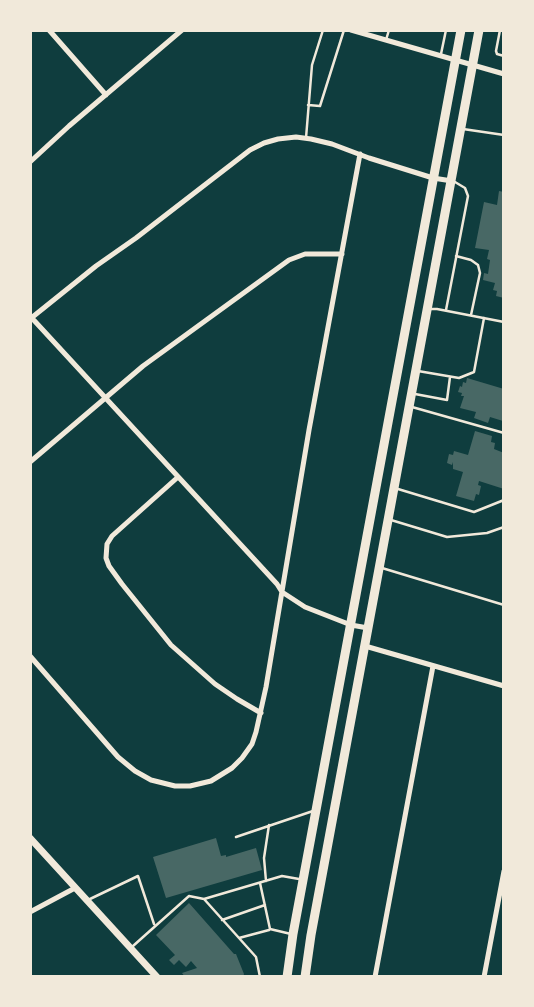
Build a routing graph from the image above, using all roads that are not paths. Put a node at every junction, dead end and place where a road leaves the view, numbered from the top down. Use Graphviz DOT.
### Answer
graph roads {
  1 [pos="49,30"];
  2 [pos="182,30"];
  3 [pos="323,30"];
  4 [pos="344,30"];
  5 [pos="351,30"];
  6 [pos="389,30"];
  7 [pos="446,30"];
  8 [pos="461,30"];
  9 [pos="479,30"];
  10 [pos="499,30"];
  11 [pos="498,37"];
  12 [pos="504,38"];
  13 [pos="386,40"];
  14 [pos="504,56"];
  15 [pos="440,57"];
  16 [pos="455,60"];
  17 [pos="472,65"];
  18 [pos="504,74"];
  19 [pos="106,94"];
  20 [pos="309,105"];
  21 [pos="461,129"];
  22 [pos="504,135"];
  23 [pos="306,138"];
  24 [pos="360,154"];
  25 [pos="30,162"];
  26 [pos="433,178"];
  27 [pos="452,181"];
  28 [pos="342,254"];
  29 [pos="456,256"];
  30 [pos="410,307"];
  31 [pos="426,310"];
  32 [pos="446,310"];
  33 [pos="471,315"];
  34 [pos="30,318"];
  35 [pos="484,318"];
  36 [pos="504,322"];
  37 [pos="416,370"];
  38 [pos="450,377"];
  39 [pos="412,393"];
  40 [pos="105,398"];
  41 [pos="392,406"];
  42 [pos="409,406"];
  43 [pos="504,433"];
  44 [pos="30,462"];
  45 [pos="178,477"];
  46 [pos="394,488"];
  47 [pos="504,500"];
  48 [pos="371,517"];
  49 [pos="388,520"];
  50 [pos="504,527"];
  51 [pos="379,567"];
  52 [pos="282,592"];
  53 [pos="504,605"];
  54 [pos="351,625"];
  55 [pos="368,628"];
  56 [pos="365,646"];
  57 [pos="30,656"];
  58 [pos="433,666"];
  59 [pos="504,686"];
  60 [pos="261,713"];
  61 [pos="316,815"];
  62 [pos="332,823"];
  63 [pos="269,825"];
  64 [pos="236,837"];
  65 [pos="30,838"];
  66 [pos="504,871"];
  67 [pos="304,879"];
  68 [pos="266,881"];
  69 [pos="260,883"];
  70 [pos="75,888"];
  71 [pos="204,899"];
  72 [pos="87,900"];
  73 [pos="265,905"];
  74 [pos="30,912"];
  75 [pos="222,920"];
  76 [pos="155,926"];
  77 [pos="270,929"];
  78 [pos="293,934"];
  79 [pos="239,938"];
  80 [pos="130,948"];
  81 [pos="157,977"];
  82 [pos="260,977"];
  83 [pos="287,977"];
  84 [pos="305,977"];
  85 [pos="375,977"];
  86 [pos="484,977"];
  1 -- 19 [label="street"];
  2 -- 19 [label="street"];
  3 -- 20 [label="lane"];
  4 -- 20 [label="lane"];
  5 -- 13 [label="street"];
  6 -- 13 [label="lane"];
  7 -- 15 [label="lane"];
  8 -- 16 [label="main road"];
  9 -- 17 [label="main road"];
  10 -- 11 [label="lane"];
  11 -- 12 [label="lane"];
  11 -- 14 [label="lane"];
  13 -- 15 [label="street"];
  15 -- 16 [label="street"];
  16 -- 17 [label="street"];
  16 -- 26 [label="main road"];
  17 -- 18 [label="street"];
  17 -- 21 [label="main road"];
  19 -- 25 [label="street"];
  20 -- 23 [label="lane"];
  21 -- 22 [label="lane"];
  21 -- 27 [label="main road"];
  23 -- 24 [label="street"];
  23 -- 34 [label="street"];
  24 -- 26 [label="street"];
  24 -- 28 [label="street"];
  26 -- 27 [label="street"];
  26 -- 30 [label="main road"];
  27 -- 29 [label="lane"];
  27 -- 31 [label="main road"];
  28 -- 40 [label="street"];
  28 -- 52 [label="street"];
  29 -- 32 [label="lane"];
  29 -- 33 [label="lane"];
  30 -- 31 [label="main road"];
  30 -- 41 [label="main road"];
  31 -- 32 [label="lane"];
  31 -- 37 [label="main road"];
  32 -- 33 [label="lane"];
  33 -- 35 [label="lane"];
  34 -- 40 [label="street"];
  35 -- 36 [label="lane"];
  35 -- 38 [label="lane"];
  37 -- 38 [label="lane"];
  37 -- 39 [label="main road"];
  38 -- 39 [label="lane"];
  39 -- 42 [label="main road"];
  40 -- 44 [label="street"];
  40 -- 45 [label="street"];
  41 -- 42 [label="main road"];
  41 -- 48 [label="main road"];
  42 -- 43 [label="lane"];
  42 -- 46 [label="main road"];
  45 -- 52 [label="street"];
  45 -- 60 [label="street"];
  46 -- 47 [label="lane"];
  46 -- 49 [label="main road"];
  48 -- 49 [label="main road"];
  48 -- 54 [label="main road"];
  49 -- 50 [label="lane"];
  49 -- 51 [label="main road"];
  51 -- 53 [label="lane"];
  51 -- 55 [label="main road"];
  52 -- 54 [label="street"];
  52 -- 60 [label="street"];
  54 -- 55 [label="street"];
  54 -- 61 [label="main road"];
  55 -- 56 [label="main road"];
  56 -- 58 [label="street"];
  56 -- 62 [label="main road"];
  57 -- 60 [label="street"];
  58 -- 59 [label="street"];
  58 -- 85 [label="street"];
  61 -- 62 [label="main road"];
  61 -- 63 [label="lane"];
  61 -- 67 [label="main road"];
  62 -- 84 [label="main road"];
  63 -- 64 [label="lane"];
  63 -- 68 [label="lane"];
  65 -- 70 [label="street"];
  66 -- 86 [label="street"];
  67 -- 68 [label="lane"];
  67 -- 78 [label="main road"];
  68 -- 69 [label="lane"];
  69 -- 71 [label="lane"];
  69 -- 73 [label="lane"];
  70 -- 72 [label="street"];
  70 -- 74 [label="street"];
  71 -- 75 [label="lane"];
  71 -- 76 [label="lane"];
  72 -- 76 [label="lane"];
  72 -- 80 [label="street"];
  73 -- 75 [label="lane"];
  73 -- 77 [label="lane"];
  75 -- 79 [label="lane"];
  76 -- 80 [label="lane"];
  77 -- 78 [label="lane"];
  77 -- 79 [label="lane"];
  78 -- 83 [label="main road"];
  79 -- 82 [label="lane"];
  80 -- 81 [label="street"];
}
